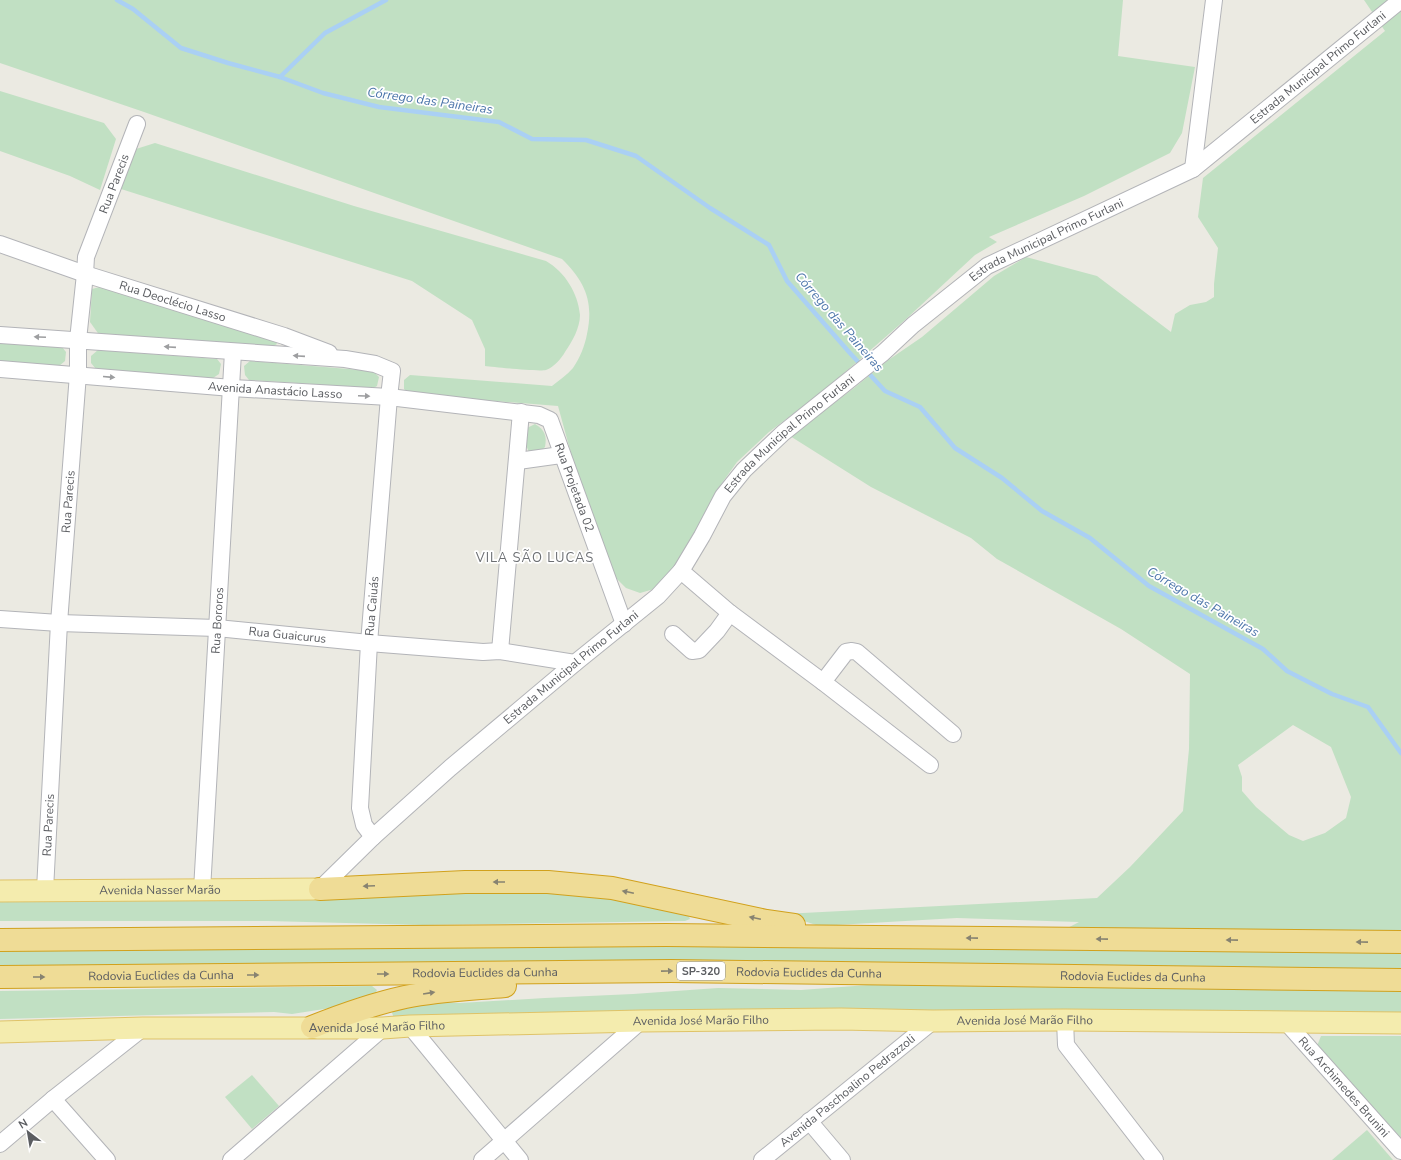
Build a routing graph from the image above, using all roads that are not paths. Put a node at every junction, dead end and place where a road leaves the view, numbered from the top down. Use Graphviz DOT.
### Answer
graph roads {
  1 [pos="1214,0"];
  2 [pos="1401,0"];
  3 [pos="137,124"];
  4 [pos="1193,169"];
  5 [pos="0,244"];
  6 [pos="85,274"];
  7 [pos="0,335"];
  8 [pos="78,340"];
  9 [pos="233,352"];
  10 [pos="345,359"];
  11 [pos="0,369"];
  12 [pos="78,374"];
  13 [pos="232,388"];
  14 [pos="389,397"];
  15 [pos="521,412"];
  16 [pos="550,420"];
  17 [pos="561,455"];
  18 [pos="518,461"];
  19 [pos="681,571"];
  20 [pos="730,613"];
  21 [pos="0,619"];
  22 [pos="60,623"];
  23 [pos="624,624"];
  24 [pos="217,628"];
  25 [pos="672,634"];
  26 [pos="369,643"];
  27 [pos="500,651"];
  28 [pos="574,663"];
  29 [pos="823,682"];
  30 [pos="953,734"];
  31 [pos="930,765"];
  32 [pos="373,837"];
  33 [pos="320,888"];
  34 [pos="45,890"];
  35 [pos="202,890"];
  36 [pos="0,891"];
  37 [pos="862,936"];
  38 [pos="0,940"];
  39 [pos="1401,942"];
  40 [pos="635,972"];
  41 [pos="0,977"];
  42 [pos="1401,980"];
  43 [pos="1065,1020"];
  44 [pos="641,1021"];
  45 [pos="933,1021"];
  46 [pos="1286,1022"];
  47 [pos="1401,1023"];
  48 [pos="410,1026"];
  49 [pos="312,1027"];
  50 [pos="143,1028"];
  51 [pos="383,1028"];
  52 [pos="0,1032"];
  53 [pos="53,1099"];
  54 [pos="809,1121"];
  55 [pos="504,1141"];
  56 [pos="0,1144"];
  57 [pos="1401,1151"];
  58 [pos="107,1160"];
  59 [pos="231,1160"];
  60 [pos="482,1160"];
  61 [pos="520,1160"];
  62 [pos="762,1160"];
  63 [pos="842,1160"];
  64 [pos="1155,1160"];
  1 -- 4 [label="street"];
  2 -- 4 [label="street, Estrada Municipal Primo Furlani"];
  3 -- 6 [label="street, Rua Parecis"];
  4 -- 19 [label="street, Estrada Municipal Primo Furlani"];
  5 -- 6 [label="street, Rua Deoclécio Lasso"];
  6 -- 8 [label="street, Rua Parecis"];
  6 -- 10 [label="street, Rua Deoclécio Lasso"];
  8 -- 7 [label="street, one-way"];
  9 -- 8 [label="street, one-way"];
  8 -- 12 [label="street, Rua Parecis"];
  10 -- 9 [label="street, one-way"];
  9 -- 13 [label="street, Rua Bororos"];
  10 -- 14 [label="street, Rua Caiuás"];
  11 -- 12 [label="street, Avenida Anastácio Lasso"];
  12 -- 13 [label="street, Avenida Anastácio Lasso, one-way"];
  12 -- 22 [label="street, Rua Parecis"];
  13 -- 14 [label="street, Avenida Anastácio Lasso, one-way"];
  13 -- 24 [label="street, Rua Bororos"];
  14 -- 15 [label="street, Avenida Anastácio Lasso"];
  14 -- 26 [label="street, Rua Caiuás"];
  15 -- 16 [label="street, Avenida Anastácio Lasso"];
  15 -- 18 [label="street"];
  16 -- 17 [label="street, Rua Projetada 02"];
  17 -- 18 [label="street"];
  17 -- 23 [label="street, Rua Projetada 02"];
  18 -- 27 [label="street"];
  19 -- 20 [label="street"];
  19 -- 23 [label="street, Estrada Municipal Primo Furlani"];
  20 -- 25 [label="street"];
  20 -- 29 [label="street"];
  21 -- 22 [label="street, Rua Guaicurus"];
  22 -- 24 [label="street, Rua Guaicurus"];
  22 -- 34 [label="street, Rua Parecis"];
  23 -- 28 [label="street, Estrada Municipal Primo Furlani"];
  24 -- 26 [label="street, Rua Guaicurus"];
  24 -- 35 [label="street, Rua Bororos"];
  26 -- 27 [label="street, Rua Guaicurus"];
  26 -- 32 [label="street, Rua Caiuás"];
  27 -- 28 [label="street, Rua Guaicurus"];
  28 -- 32 [label="street, Estrada Municipal Primo Furlani"];
  29 -- 30 [label="street"];
  29 -- 31 [label="street"];
  32 -- 33 [label="street, Estrada Municipal Primo Furlani"];
  33 -- 35 [label="main road, Avenida Nasser Marão"];
  37 -- 33 [label="highway, one-way"];
  34 -- 35 [label="main road, Avenida Nasser Marão"];
  34 -- 36 [label="main road, Avenida Nasser Marão"];
  37 -- 38 [label="highway"];
  39 -- 37 [label="highway, one-way"];
  41 -- 40 [label="highway, Rodovia Euclides da Cunha / SP-320, one-way"];
  40 -- 42 [label="highway, Rodovia Euclides da Cunha / SP-320, one-way"];
  49 -- 40 [label="highway, one-way"];
  43 -- 45 [label="main road, Avenida José Marão Filho"];
  43 -- 46 [label="main road, Avenida José Marão Filho"];
  43 -- 64 [label="street"];
  44 -- 45 [label="main road, Avenida José Marão Filho"];
  44 -- 48 [label="main road, Avenida José Marão Filho"];
  44 -- 55 [label="street"];
  45 -- 54 [label="street, Avenida Paschoalino Pedrazzoli"];
  46 -- 47 [label="main road, Avenida José Marão Filho"];
  46 -- 57 [label="street, Rua Archimedes Brunini"];
  48 -- 51 [label="main road, Avenida José Marão Filho"];
  48 -- 55 [label="street"];
  49 -- 50 [label="main road, Avenida José Marão Filho"];
  49 -- 51 [label="main road, Avenida José Marão Filho"];
  50 -- 52 [label="main road, Avenida José Marão Filho"];
  50 -- 53 [label="street"];
  51 -- 59 [label="street"];
  53 -- 56 [label="street"];
  53 -- 58 [label="street"];
  54 -- 62 [label="street, Avenida Paschoalino Pedrazzoli"];
  54 -- 63 [label="street"];
  55 -- 60 [label="street"];
  55 -- 61 [label="street"];
}
